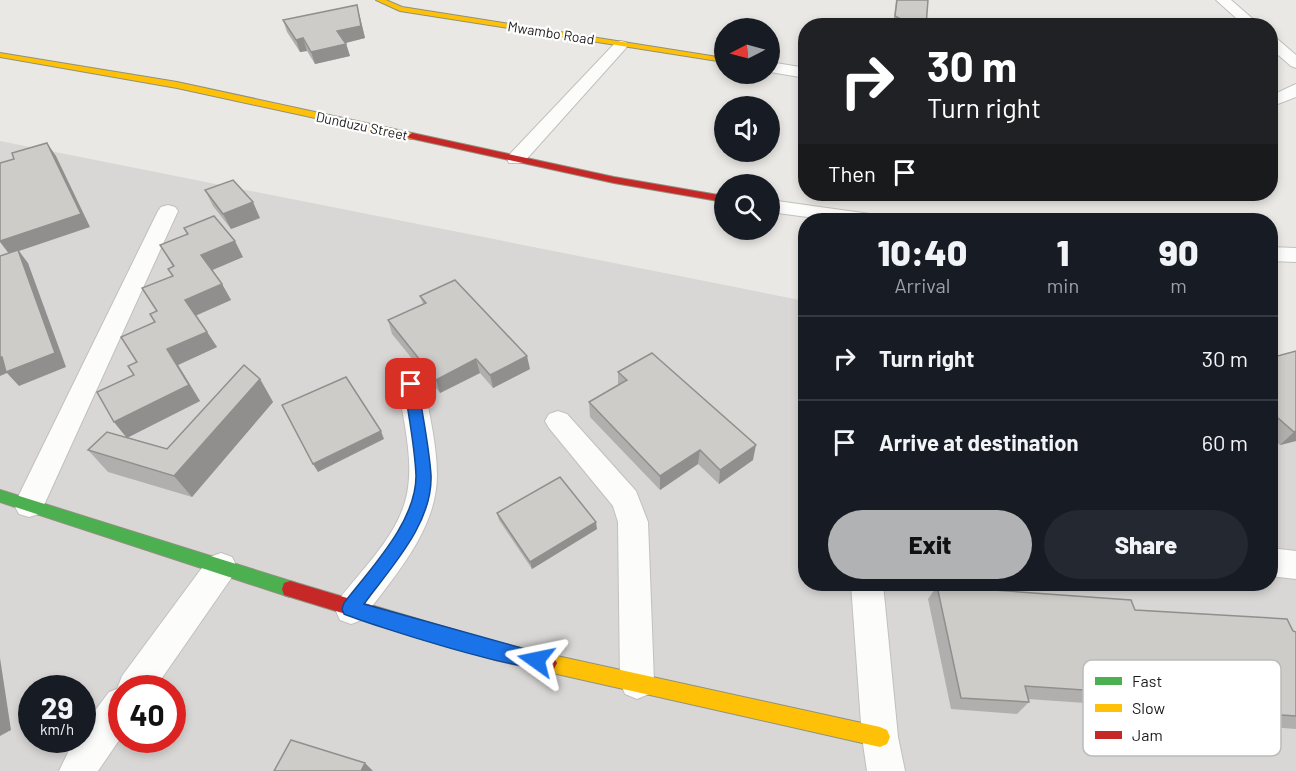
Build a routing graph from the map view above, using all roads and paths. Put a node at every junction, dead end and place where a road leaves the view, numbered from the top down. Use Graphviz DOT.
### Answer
graph roads {
  1 [pos="380,0"];
  2 [pos="1223,0"];
  3 [pos="1244,18"];
  4 [pos="621,45"];
  5 [pos="1278,47"];
  6 [pos="0,55"];
  7 [pos="714,59"];
  8 [pos="1296,63"];
  9 [pos="780,69"];
  10 [pos="798,72"];
  11 [pos="1296,90"];
  12 [pos="1278,99"];
  13 [pos="516,159"];
  14 [pos="714,197"];
  15 [pos="780,207"];
  16 [pos="168,211"];
  17 [pos="820,213"];
  18 [pos="1278,254"];
  19 [pos="1296,255"];
  20 [pos="411,384"];
  21 [pos="558,421"];
  22 [pos="0,496"];
  23 [pos="30,505"];
  24 [pos="1278,563"];
  25 [pos="1296,565"];
  26 [pos="221,567"];
  27 [pos="868,591"];
  28 [pos="351,609"];
  29 [pos="143,675"];
  30 [pos="638,682"];
  31 [pos="108,724"];
  32 [pos="880,736"];
  33 [pos="78,771"];
  34 [pos="886,771"];
  1 -- 4 [label="street, Mwambo Road"];
  2 -- 3 [label="street"];
  4 -- 7 [label="street, Mwambo Road"];
  4 -- 13 [label="street"];
  5 -- 8 [label="street"];
  6 -- 13 [label="street, Dunduzu Street"];
  9 -- 10 [label="street"];
  11 -- 12 [label="street"];
  13 -- 14 [label="street, Dunduzu Street"];
  15 -- 17 [label="street"];
  16 -- 23 [label="street"];
  18 -- 19 [label="street"];
  20 -- 28 [label="street"];
  21 -- 30 [label="street"];
  22 -- 23 [label="street"];
  23 -- 26 [label="street"];
  24 -- 25 [label="street"];
  26 -- 28 [label="street"];
  26 -- 29 [label="street"];
  27 -- 32 [label="street"];
  28 -- 30 [label="street"];
  30 -- 32 [label="street"];
  31 -- 33 [label="street"];
  32 -- 34 [label="street"];
}
